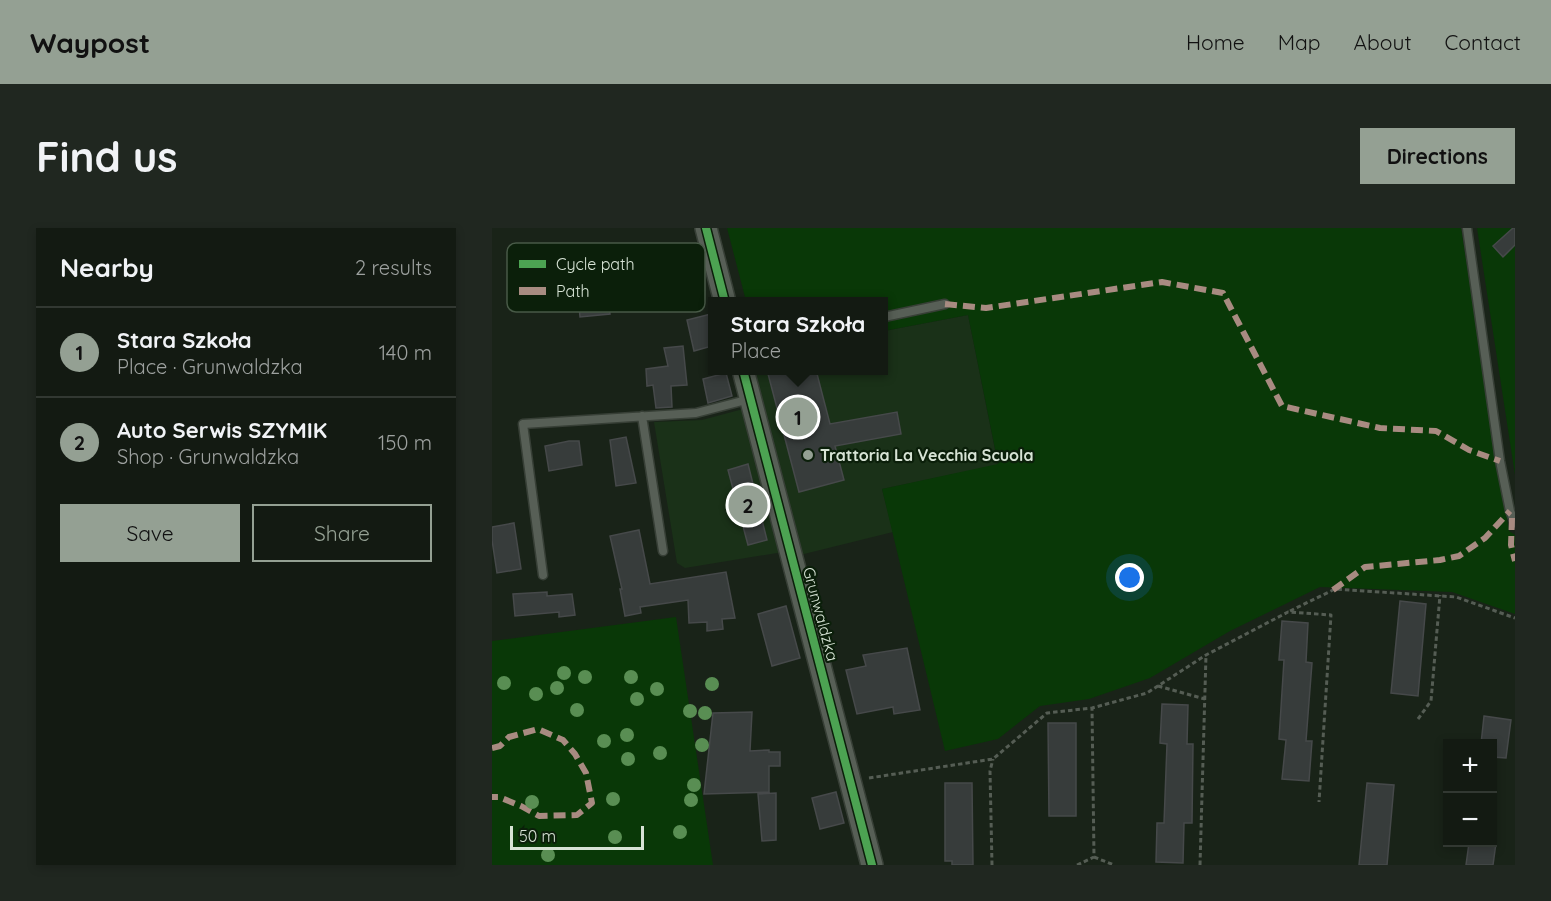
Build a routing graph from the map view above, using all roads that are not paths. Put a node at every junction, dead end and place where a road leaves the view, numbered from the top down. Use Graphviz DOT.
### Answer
graph roads {
  1 [pos="706,228"];
  2 [pos="1467,228"];
  3 [pos="724,297"];
  4 [pos="945,304"];
  5 [pos="888,316"];
  6 [pos="744,375"];
  7 [pos="750,399"];
  8 [pos="642,416"];
  9 [pos="1515,523"];
  10 [pos="663,551"];
  11 [pos="543,576"];
  12 [pos="872,865"];
  1 -- 3 [label="street"];
  2 -- 9 [label="lane"];
  4 -- 5 [label="lane"];
  6 -- 7 [label="street, Grunwaldzka"];
  7 -- 8 [label="lane"];
  7 -- 12 [label="street, Grunwaldzka"];
  8 -- 10 [label="lane"];
  8 -- 11 [label="lane"];
}
